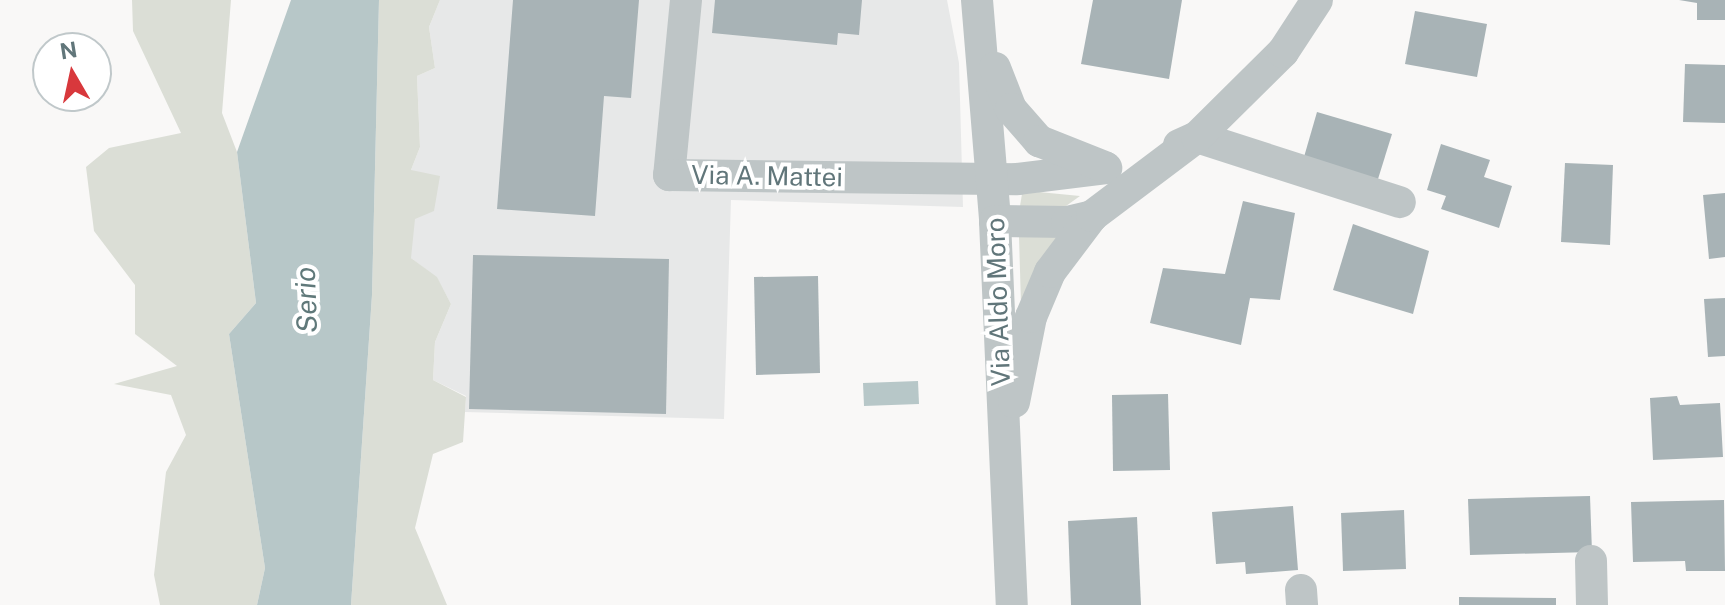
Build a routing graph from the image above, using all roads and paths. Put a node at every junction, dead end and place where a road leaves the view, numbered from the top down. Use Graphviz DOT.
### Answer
graph roads {
  1 [pos="686,0"];
  2 [pos="977,0"];
  3 [pos="1317,0"];
  4 [pos="983,35"];
  5 [pos="1197,137"];
  6 [pos="1106,168"];
  7 [pos="993,176"];
  8 [pos="1400,202"];
  9 [pos="1092,216"];
  10 [pos="995,221"];
  11 [pos="1004,456"];
  12 [pos="1591,561"];
  13 [pos="1012,605"];
  14 [pos="1592,605"];
  1 -- 7 [label="street, Via A. Mattei"];
  2 -- 4 [label="street, Via Aldo Moro"];
  3 -- 5 [label="street"];
  4 -- 6 [label="street"];
  4 -- 7 [label="street, Via Aldo Moro"];
  5 -- 6 [label="street"];
  5 -- 8 [label="street"];
  5 -- 9 [label="street"];
  6 -- 7 [label="street"];
  7 -- 10 [label="street, Via Aldo Moro"];
  9 -- 10 [label="street"];
  9 -- 11 [label="street"];
  10 -- 11 [label="street, Via Aldo Moro"];
  11 -- 13 [label="street, Via Aldo Moro"];
  12 -- 14 [label="street"];
}
